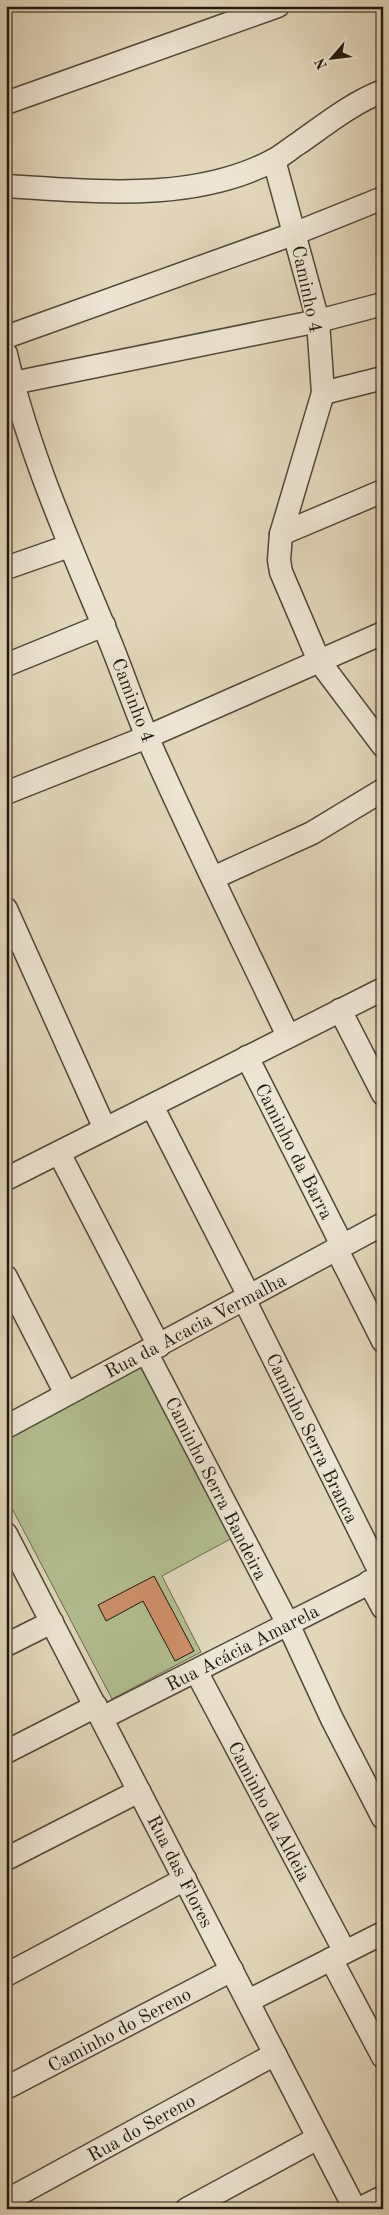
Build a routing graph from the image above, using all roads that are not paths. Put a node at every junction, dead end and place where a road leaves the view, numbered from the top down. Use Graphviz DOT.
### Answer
graph roads {
  1 [pos="278,6"];
  2 [pos="238,13"];
  3 [pos="383,91"];
  4 [pos="6,103"];
  5 [pos="274,160"];
  6 [pos="6,186"];
  7 [pos="383,198"];
  8 [pos="296,233"];
  9 [pos="383,304"];
  10 [pos="318,321"];
  11 [pos="6,337"];
  12 [pos="6,354"];
  13 [pos="383,378"];
  14 [pos="323,393"];
  15 [pos="12,396"];
  16 [pos="383,491"];
  17 [pos="281,534"];
  18 [pos="70,546"];
  19 [pos="6,568"];
  20 [pos="104,625"];
  21 [pos="383,633"];
  22 [pos="319,661"];
  23 [pos="6,665"];
  24 [pos="147,737"];
  25 [pos="383,746"];
  26 [pos="383,790"];
  27 [pos="6,793"];
  28 [pos="214,878"];
  29 [pos="6,908"];
  30 [pos="14,945"];
  31 [pos="383,989"];
  32 [pos="340,1010"];
  33 [pos="288,1036"];
  34 [pos="247,1057"];
  35 [pos="383,1094"];
  36 [pos="152,1106"];
  37 [pos="106,1129"];
  38 [pos="58,1153"];
  39 [pos="6,1179"];
  40 [pos="383,1224"];
  41 [pos="339,1246"];
  42 [pos="6,1277"];
  43 [pos="247,1298"];
  44 [pos="383,1341"];
  45 [pos="152,1349"];
  46 [pos="66,1394"];
  47 [pos="6,1427"];
  48 [pos="6,1534"];
  49 [pos="378,1578"];
  50 [pos="383,1608"];
  51 [pos="52,1622"];
  52 [pos="288,1624"];
  53 [pos="6,1645"];
  54 [pos="196,1671"];
  55 [pos="99,1712"];
  56 [pos="6,1752"];
  57 [pos="139,1791"];
  58 [pos="383,1818"];
  59 [pos="6,1859"];
  60 [pos="185,1879"];
  61 [pos="383,1933"];
  62 [pos="338,1956"];
  63 [pos="232,1970"];
  64 [pos="6,1975"];
  65 [pos="248,2001"];
  66 [pos="275,2054"];
  67 [pos="383,2057"];
  68 [pos="6,2088"];
  69 [pos="318,2138"];
  70 [pos="383,2197"];
  71 [pos="6,2201"];
  72 [pos="187,2209"];
  73 [pos="355,2209"];
  74 [pos="359,2209"];
  1 -- 2 [label="street"];
  2 -- 4 [label="street"];
  3 -- 5 [label="street"];
  5 -- 6 [label="street"];
  5 -- 8 [label="street, Caminho 4"];
  7 -- 8 [label="street"];
  8 -- 10 [label="street, Caminho 4"];
  8 -- 11 [label="street"];
  9 -- 10 [label="street"];
  10 -- 14 [label="street, Caminho 4"];
  10 -- 15 [label="street"];
  12 -- 15 [label="street, Caminho 4"];
  13 -- 14 [label="street"];
  14 -- 17 [label="street, Caminho 4"];
  15 -- 18 [label="street, Caminho 4"];
  16 -- 17 [label="street"];
  17 -- 22 [label="street, Caminho 4"];
  18 -- 19 [label="street"];
  18 -- 20 [label="street, Caminho 4"];
  20 -- 23 [label="street"];
  20 -- 24 [label="street, Caminho 4"];
  21 -- 22 [label="street"];
  22 -- 24 [label="street"];
  22 -- 25 [label="street, Caminho 4"];
  24 -- 27 [label="street"];
  24 -- 28 [label="street, Caminho 4"];
  26 -- 28 [label="street"];
  28 -- 33 [label="street, Caminho 4"];
  29 -- 30 [label="street"];
  30 -- 37 [label="street"];
  31 -- 32 [label="street"];
  32 -- 33 [label="street"];
  32 -- 35 [label="street"];
  33 -- 34 [label="street"];
  34 -- 36 [label="street"];
  34 -- 41 [label="street, Caminho da Barra"];
  36 -- 37 [label="street"];
  36 -- 43 [label="street, Caminho Serra Branca"];
  37 -- 38 [label="street"];
  38 -- 39 [label="street"];
  38 -- 45 [label="street, Caminho Serra Bandeira"];
  40 -- 41 [label="street, Rua da Acacia Vermalha"];
  41 -- 43 [label="street, Rua da Acacia Vermalha"];
  41 -- 44 [label="street, Caminho da Barra"];
  42 -- 46 [label="street"];
  43 -- 45 [label="street, Rua da Acacia Vermalha"];
  43 -- 49 [label="street, Caminho Serra Branca"];
  45 -- 46 [label="street, Rua da Acacia Vermalha"];
  45 -- 52 [label="street, Caminho Serra Bandeira"];
  46 -- 47 [label="street, Rua da Acacia Vermalha"];
  48 -- 51 [label="street, Rua das Flores"];
  49 -- 50 [label="street, Caminho Serra Branca"];
  49 -- 52 [label="street, Rua Acácia Amarela"];
  51 -- 53 [label="street"];
  51 -- 55 [label="street, Rua das Flores"];
  52 -- 54 [label="street, Rua Acácia Amarela"];
  52 -- 58 [label="street, Caminho Serra Bandeira"];
  54 -- 55 [label="street, Rua Acácia Amarela"];
  54 -- 62 [label="street, Caminho da Aldeia"];
  55 -- 56 [label="street, Rua Acácia Amarela"];
  55 -- 57 [label="street, Rua das Flores"];
  57 -- 59 [label="street"];
  57 -- 60 [label="street, Rua das Flores"];
  60 -- 63 [label="street, Rua das Flores"];
  60 -- 64 [label="street"];
  61 -- 62 [label="street"];
  62 -- 65 [label="street"];
  62 -- 67 [label="street, Caminho da Aldeia"];
  63 -- 65 [label="street, Rua das Flores"];
  63 -- 68 [label="street, Caminho do Sereno"];
  65 -- 66 [label="street, Rua das Flores"];
  66 -- 69 [label="street, Rua das Flores"];
  66 -- 71 [label="street, Rua do Sereno"];
  69 -- 72 [label="street"];
  69 -- 73 [label="street, Rua das Flores"];
  70 -- 74 [label="street"];
}
